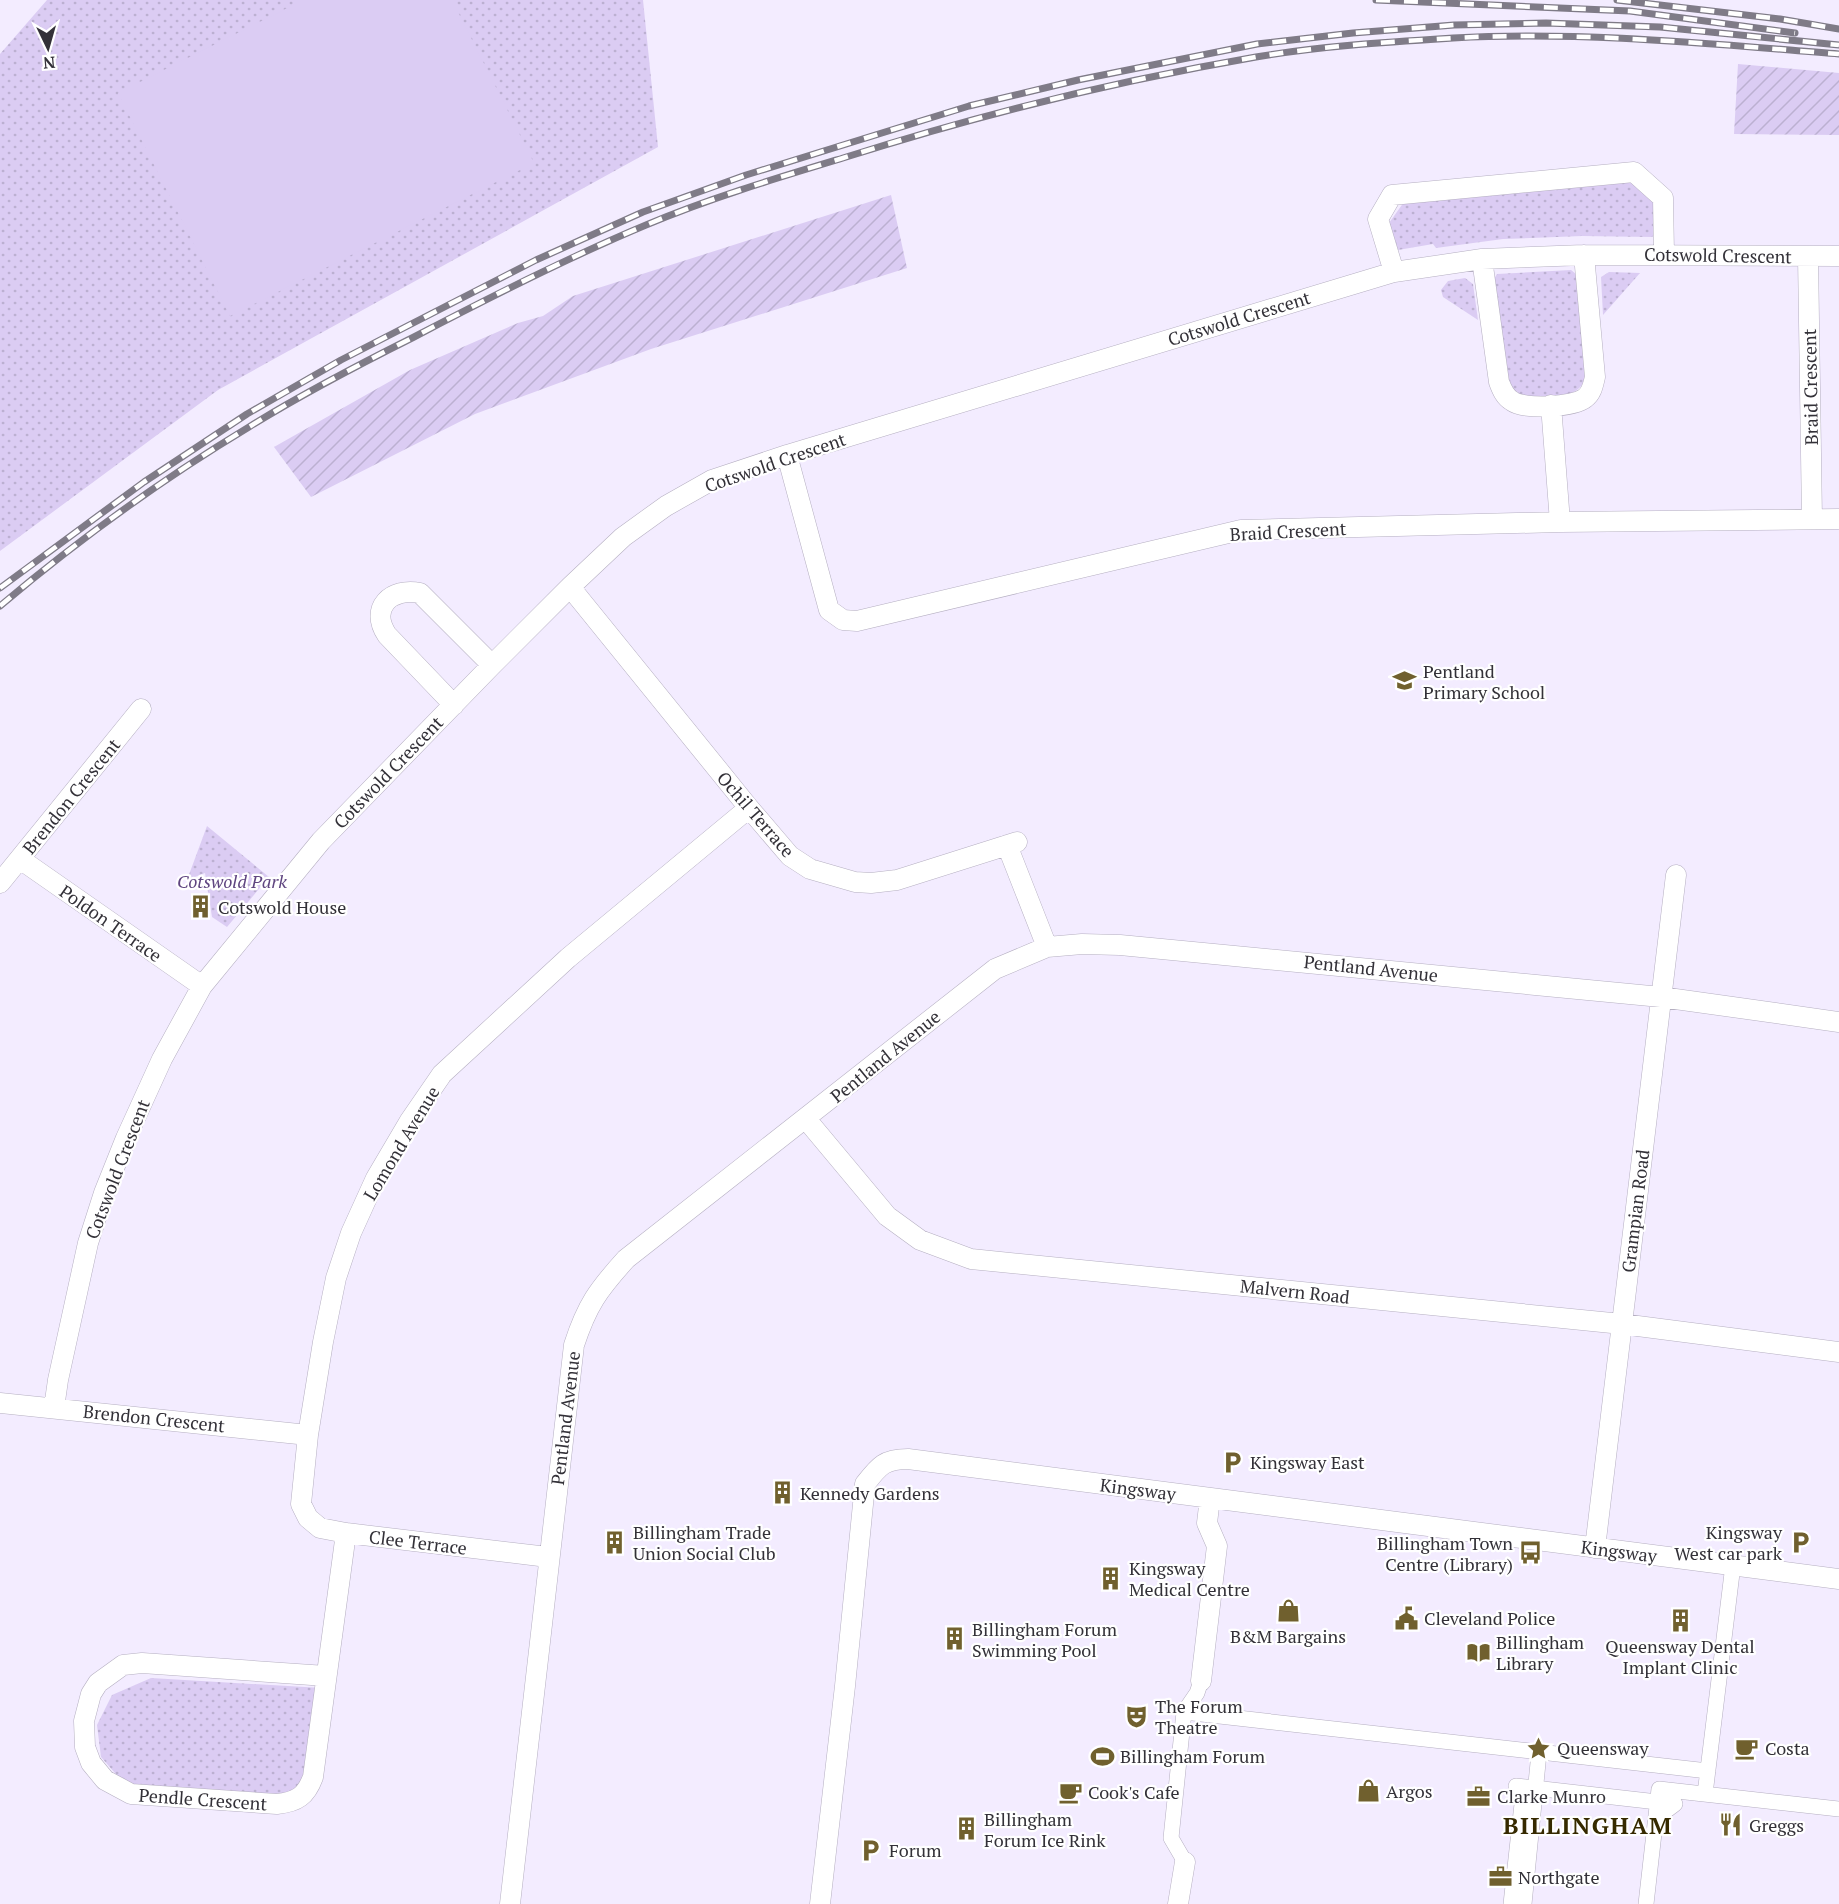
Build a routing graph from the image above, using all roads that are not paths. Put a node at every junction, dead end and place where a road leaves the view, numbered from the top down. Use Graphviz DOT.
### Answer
graph roads {
  1 [pos="1664,254"];
  2 [pos="1584,255"];
  3 [pos="1808,256"];
  4 [pos="1839,256"];
  5 [pos="1482,259"];
  6 [pos="1394,272"];
  7 [pos="1551,405"];
  8 [pos="787,455"];
  9 [pos="1812,519"];
  10 [pos="1839,519"];
  11 [pos="1560,522"];
  12 [pos="570,587"];
  13 [pos="492,665"];
  14 [pos="454,705"];
  15 [pos="141,709"];
  16 [pos="749,808"];
  17 [pos="20,860"];
  18 [pos="1676,875"];
  19 [pos="0,884"];
  20 [pos="1047,947"];
  21 [pos="202,986"];
  22 [pos="1660,997"];
  23 [pos="1839,1022"];
  24 [pos="806,1119"];
  25 [pos="1622,1323"];
  26 [pos="1839,1352"];
  27 [pos="0,1403"];
  28 [pos="54,1407"];
  29 [pos="308,1435"];
  30 [pos="1210,1498"];
  31 [pos="301,1504"];
  32 [pos="346,1533"];
  33 [pos="1594,1548"];
  34 [pos="548,1557"];
  35 [pos="1733,1565"];
  36 [pos="1839,1579"];
  37 [pos="326,1676"];
  38 [pos="1200,1681"];
  39 [pos="1184,1712"];
  40 [pos="1539,1753"];
  41 [pos="1708,1771"];
  42 [pos="1536,1788"];
  43 [pos="1705,1794"];
  44 [pos="1658,1796"];
  45 [pos="1839,1809"];
  46 [pos="1185,1862"];
  47 [pos="510,1904"];
  48 [pos="820,1904"];
  49 [pos="1178,1904"];
  50 [pos="1511,1904"];
  51 [pos="1524,1904"];
  52 [pos="1646,1904"];
  53 [pos="1653,1904"];
  1 -- 2 [label="street, Cotswold Crescent"];
  1 -- 3 [label="street, Cotswold Crescent"];
  1 -- 6 [label="street"];
  2 -- 5 [label="street, Cotswold Crescent"];
  2 -- 7 [label="street"];
  3 -- 4 [label="street, Cotswold Crescent"];
  3 -- 9 [label="street, Braid Crescent"];
  5 -- 6 [label="street, Cotswold Crescent"];
  5 -- 7 [label="street"];
  6 -- 8 [label="street, Cotswold Crescent"];
  7 -- 11 [label="street"];
  8 -- 11 [label="street, Braid Crescent"];
  8 -- 12 [label="street, Cotswold Crescent"];
  9 -- 10 [label="street, Braid Crescent"];
  9 -- 11 [label="street, Braid Crescent"];
  12 -- 13 [label="street, Cotswold Crescent"];
  12 -- 16 [label="street, Ochil Terrace"];
  13 -- 14 [label="street, Cotswold Crescent"];
  13 -- 14 [label="street"];
  14 -- 21 [label="street, Cotswold Crescent"];
  15 -- 17 [label="street, Brendon Crescent"];
  16 -- 20 [label="street, Ochil Terrace"];
  16 -- 29 [label="street, Lomond Avenue"];
  17 -- 19 [label="street, Brendon Crescent"];
  17 -- 21 [label="street, Poldon Terrace"];
  18 -- 22 [label="street, Grampian Road"];
  20 -- 22 [label="street, Pentland Avenue"];
  20 -- 24 [label="street, Pentland Avenue"];
  21 -- 28 [label="street, Cotswold Crescent"];
  22 -- 23 [label="street, Pentland Avenue"];
  22 -- 25 [label="street, Grampian Road"];
  24 -- 25 [label="street, Malvern Road"];
  24 -- 34 [label="street, Pentland Avenue"];
  25 -- 26 [label="street, Malvern Road"];
  25 -- 33 [label="street, Grampian Road"];
  27 -- 28 [label="street, Brendon Crescent"];
  28 -- 29 [label="street, Brendon Crescent"];
  29 -- 31 [label="street, Lomond Avenue"];
  30 -- 33 [label="street, Kingsway"];
  30 -- 38 [label="street"];
  30 -- 48 [label="street, Kingsway"];
  31 -- 32 [label="street, Clee Terrace"];
  32 -- 34 [label="street, Clee Terrace"];
  32 -- 37 [label="street, Pendle Crescent"];
  33 -- 35 [label="street, Kingsway"];
  34 -- 47 [label="street, Pentland Avenue"];
  35 -- 36 [label="street, Kingsway"];
  35 -- 41 [label="street"];
  37 -- 37 [label="street, Pendle Crescent"];
  38 -- 39 [label="street"];
  39 -- 40 [label="street"];
  39 -- 46 [label="street"];
  40 -- 41 [label="street"];
  40 -- 42 [label="street"];
  41 -- 43 [label="street"];
  42 -- 44 [label="street"];
  42 -- 50 [label="street"];
  42 -- 51 [label="street"];
  43 -- 44 [label="street"];
  43 -- 45 [label="street"];
  44 -- 52 [label="street"];
  44 -- 53 [label="street"];
  46 -- 49 [label="street"];
}
